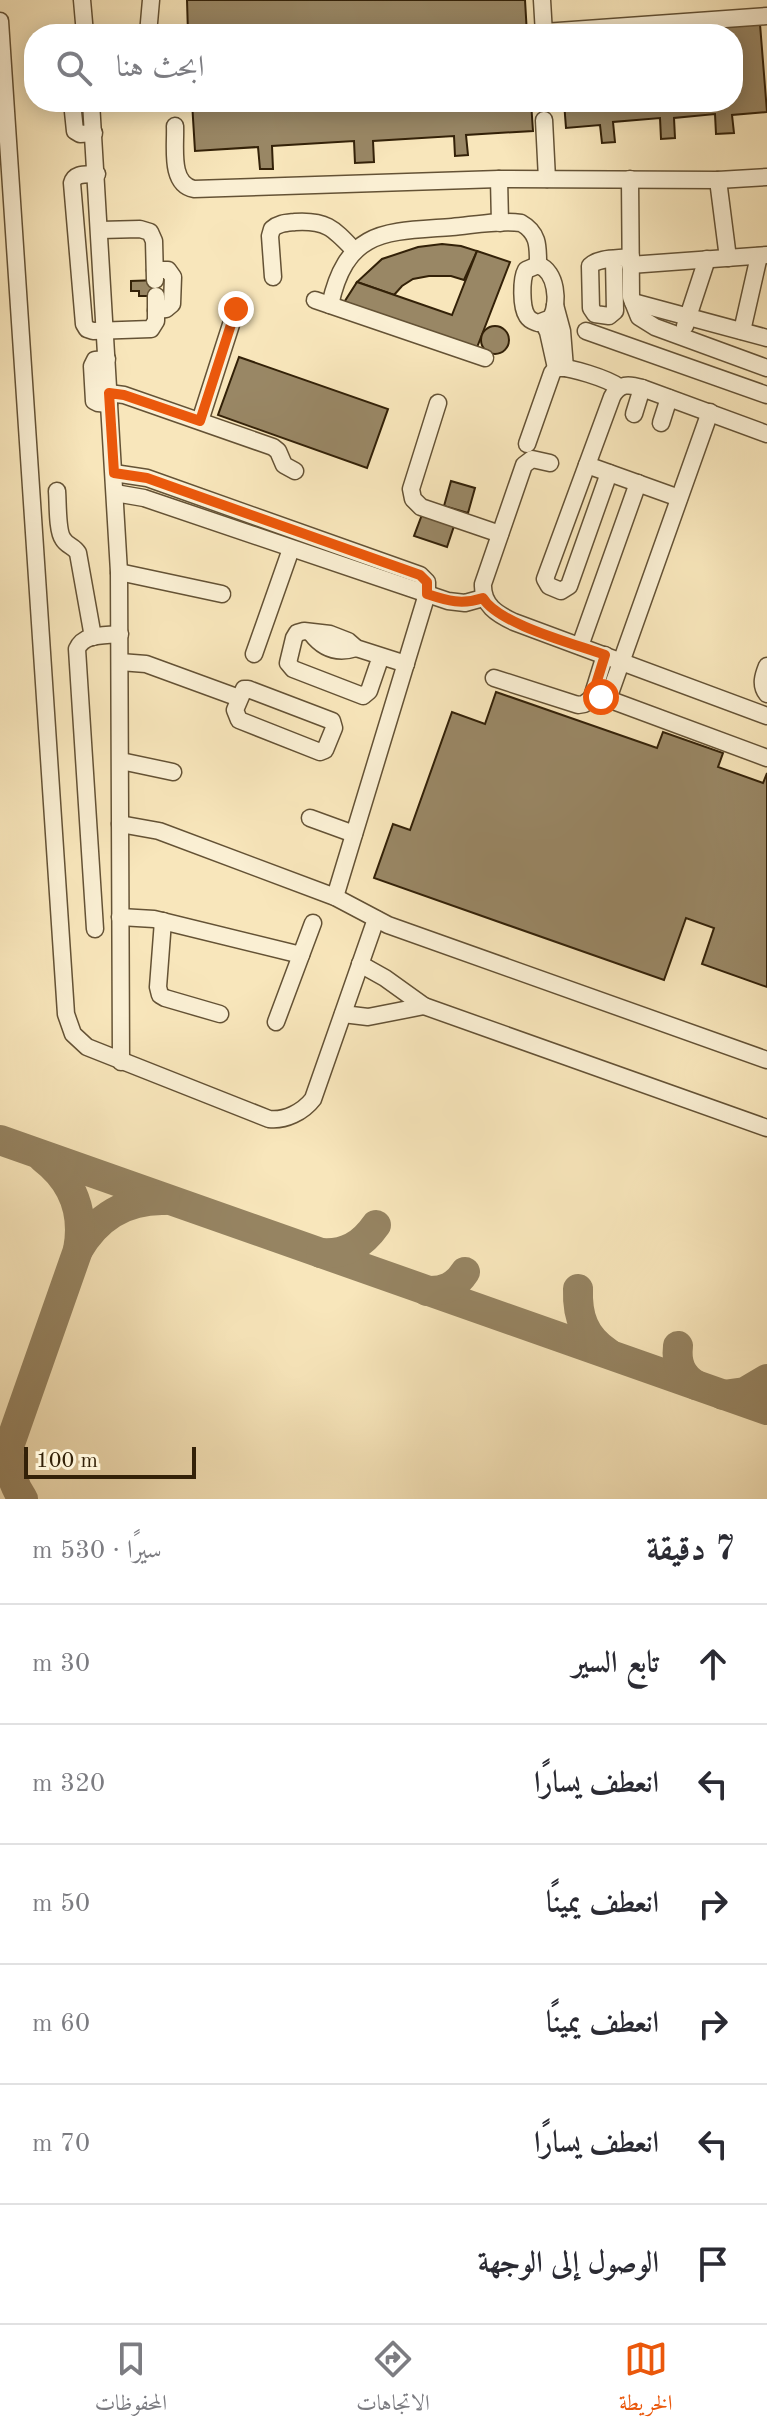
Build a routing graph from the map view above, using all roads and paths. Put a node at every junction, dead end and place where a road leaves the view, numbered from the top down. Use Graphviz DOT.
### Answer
graph roads {
  1 [pos="82,0"];
  2 [pos="151,0"];
  3 [pos="542,0"];
  4 [pos="767,16"];
  5 [pos="0,21"];
  6 [pos="84,24"];
  7 [pos="149,24"];
  8 [pos="543,24"];
  9 [pos="662,24"];
  10 [pos="73,112"];
  11 [pos="92,112"];
  12 [pos="544,120"];
  13 [pos="175,126"];
  14 [pos="94,133"];
  15 [pos="97,174"];
  16 [pos="767,177"];
  17 [pos="499,179"];
  18 [pos="547,179"];
  19 [pos="630,179"];
  20 [pos="718,180"];
  21 [pos="500,223"];
  22 [pos="100,230"];
  23 [pos="355,251"];
  24 [pos="763,255"];
  25 [pos="728,258"];
  26 [pos="707,259"];
  27 [pos="625,260"];
  28 [pos="538,265"];
  29 [pos="273,277"];
  30 [pos="633,302"];
  31 [pos="555,305"];
  32 [pos="236,309"];
  33 [pos="688,317"];
  34 [pos="543,322"];
  35 [pos="106,330"];
  36 [pos="586,331"];
  37 [pos="742,331"];
  38 [pos="681,338"];
  39 [pos="767,338"];
  40 [pos="485,358"];
  41 [pos="560,368"];
  42 [pos="767,368"];
  43 [pos="619,387"];
  44 [pos="642,388"];
  45 [pos="767,395"];
  46 [pos="109,398"];
  47 [pos="669,398"];
  48 [pos="438,403"];
  49 [pos="710,412"];
  50 [pos="634,414"];
  51 [pos="200,421"];
  52 [pos="661,423"];
  53 [pos="767,434"];
  54 [pos="527,444"];
  55 [pos="550,463"];
  56 [pos="587,465"];
  57 [pos="295,471"];
  58 [pos="114,473"];
  59 [pos="609,473"];
  60 [pos="638,483"];
  61 [pos="57,491"];
  62 [pos="115,493"];
  63 [pos="679,498"];
  64 [pos="500,534"];
  65 [pos="291,549"];
  66 [pos="119,572"];
  67 [pos="222,594"];
  68 [pos="427,594"];
  69 [pos="483,598"];
  70 [pos="120,634"];
  71 [pos="93,637"];
  72 [pos="580,646"];
  73 [pos="254,654"];
  74 [pos="381,656"];
  75 [pos="613,658"];
  76 [pos="120,662"];
  77 [pos="406,664"];
  78 [pos="767,666"];
  79 [pos="494,678"];
  80 [pos="767,694"];
  81 [pos="239,698"];
  82 [pos="600,698"];
  83 [pos="767,716"];
  84 [pos="767,758"];
  85 [pos="121,761"];
  86 [pos="173,772"];
  87 [pos="310,818"];
  88 [pos="120,824"];
  89 [pos="354,834"];
  90 [pos="335,897"];
  91 [pos="120,917"];
  92 [pos="376,919"];
  93 [pos="163,921"];
  94 [pos="313,923"];
  95 [pos="95,929"];
  96 [pos="301,955"];
  97 [pos="360,964"];
  98 [pos="424,1006"];
  99 [pos="220,1014"];
  100 [pos="343,1014"];
  101 [pos="276,1022"];
  102 [pos="767,1060"];
  103 [pos="121,1062"];
  104 [pos="767,1128"];
  1 -- 6 [label="lane"];
  2 -- 7 [label="lane"];
  3 -- 8 [label="lane"];
  4 -- 9 [label="lane"];
  5 -- 103 [label="lane"];
  10 -- 14 [label="lane"];
  11 -- 14 [label="lane"];
  12 -- 18 [label="lane"];
  13 -- 17 [label="lane"];
  14 -- 15 [label="lane"];
  15 -- 22 [label="lane"];
  15 -- 35 [label="lane"];
  16 -- 20 [label="lane"];
  17 -- 18 [label="lane"];
  17 -- 21 [label="lane"];
  18 -- 19 [label="lane"];
  19 -- 20 [label="lane"];
  19 -- 27 [label="lane"];
  20 -- 25 [label="lane"];
  21 -- 23 [label="lane"];
  21 -- 28 [label="lane"];
  22 -- 35 [label="lane"];
  22 -- 35 [label="lane"];
  23 -- 29 [label="lane"];
  23 -- 40 [label="lane"];
  24 -- 25 [label="lane"];
  24 -- 37 [label="lane"];
  25 -- 26 [label="lane"];
  26 -- 27 [label="lane"];
  26 -- 33 [label="lane"];
  27 -- 30 [label="lane"];
  28 -- 31 [label="lane"];
  28 -- 34 [label="lane"];
  30 -- 33 [label="lane"];
  30 -- 38 [label="lane"];
  31 -- 34 [label="lane"];
  31 -- 41 [label="lane"];
  32 -- 51 [label="lane"];
  33 -- 37 [label="lane"];
  33 -- 38 [label="lane"];
  34 -- 41 [label="lane"];
  35 -- 46 [label="lane"];
  36 -- 45 [label="lane"];
  37 -- 39 [label="lane"];
  38 -- 42 [label="lane"];
  41 -- 43 [label="lane"];
  41 -- 54 [label="lane"];
  43 -- 44 [label="lane"];
  43 -- 56 [label="lane"];
  44 -- 47 [label="lane"];
  44 -- 50 [label="lane"];
  46 -- 51 [label="lane"];
  46 -- 58 [label="lane"];
  47 -- 49 [label="lane"];
  47 -- 52 [label="lane"];
  48 -- 64 [label="lane"];
  49 -- 53 [label="lane"];
  49 -- 63 [label="lane"];
  51 -- 57 [label="lane"];
  55 -- 64 [label="lane"];
  56 -- 59 [label="lane"];
  56 -- 59 [label="lane"];
  58 -- 62 [label="lane"];
  58 -- 68 [label="lane"];
  59 -- 60 [label="lane"];
  60 -- 63 [label="lane"];
  60 -- 72 [label="lane"];
  61 -- 71 [label="lane"];
  62 -- 65 [label="lane"];
  62 -- 66 [label="lane"];
  63 -- 75 [label="lane"];
  64 -- 69 [label="lane"];
  65 -- 68 [label="lane"];
  65 -- 73 [label="lane"];
  66 -- 67 [label="lane"];
  66 -- 70 [label="lane"];
  68 -- 69 [label="lane"];
  68 -- 77 [label="lane"];
  69 -- 72 [label="lane"];
  70 -- 71 [label="lane"];
  70 -- 76 [label="lane"];
  71 -- 95 [label="lane"];
  72 -- 75 [label="lane"];
  74 -- 74 [label="lane"];
  74 -- 77 [label="lane"];
  75 -- 82 [label="lane"];
  75 -- 83 [label="lane"];
  76 -- 81 [label="lane"];
  76 -- 85 [label="lane"];
  77 -- 89 [label="lane"];
  78 -- 80 [label="lane"];
  79 -- 82 [label="lane"];
  81 -- 81 [label="lane"];
  82 -- 84 [label="lane"];
  85 -- 86 [label="lane"];
  85 -- 88 [label="lane"];
  87 -- 89 [label="lane"];
  88 -- 90 [label="lane"];
  88 -- 91 [label="lane"];
  89 -- 90 [label="lane"];
  90 -- 92 [label="lane"];
  91 -- 93 [label="lane"];
  91 -- 103 [label="lane"];
  92 -- 97 [label="lane"];
  92 -- 102 [label="lane"];
  93 -- 96 [label="lane"];
  93 -- 99 [label="lane"];
  94 -- 96 [label="lane"];
  96 -- 101 [label="lane"];
  97 -- 98 [label="lane"];
  97 -- 100 [label="lane"];
  98 -- 100 [label="lane"];
  98 -- 104 [label="lane"];
  100 -- 103 [label="lane"];
}
